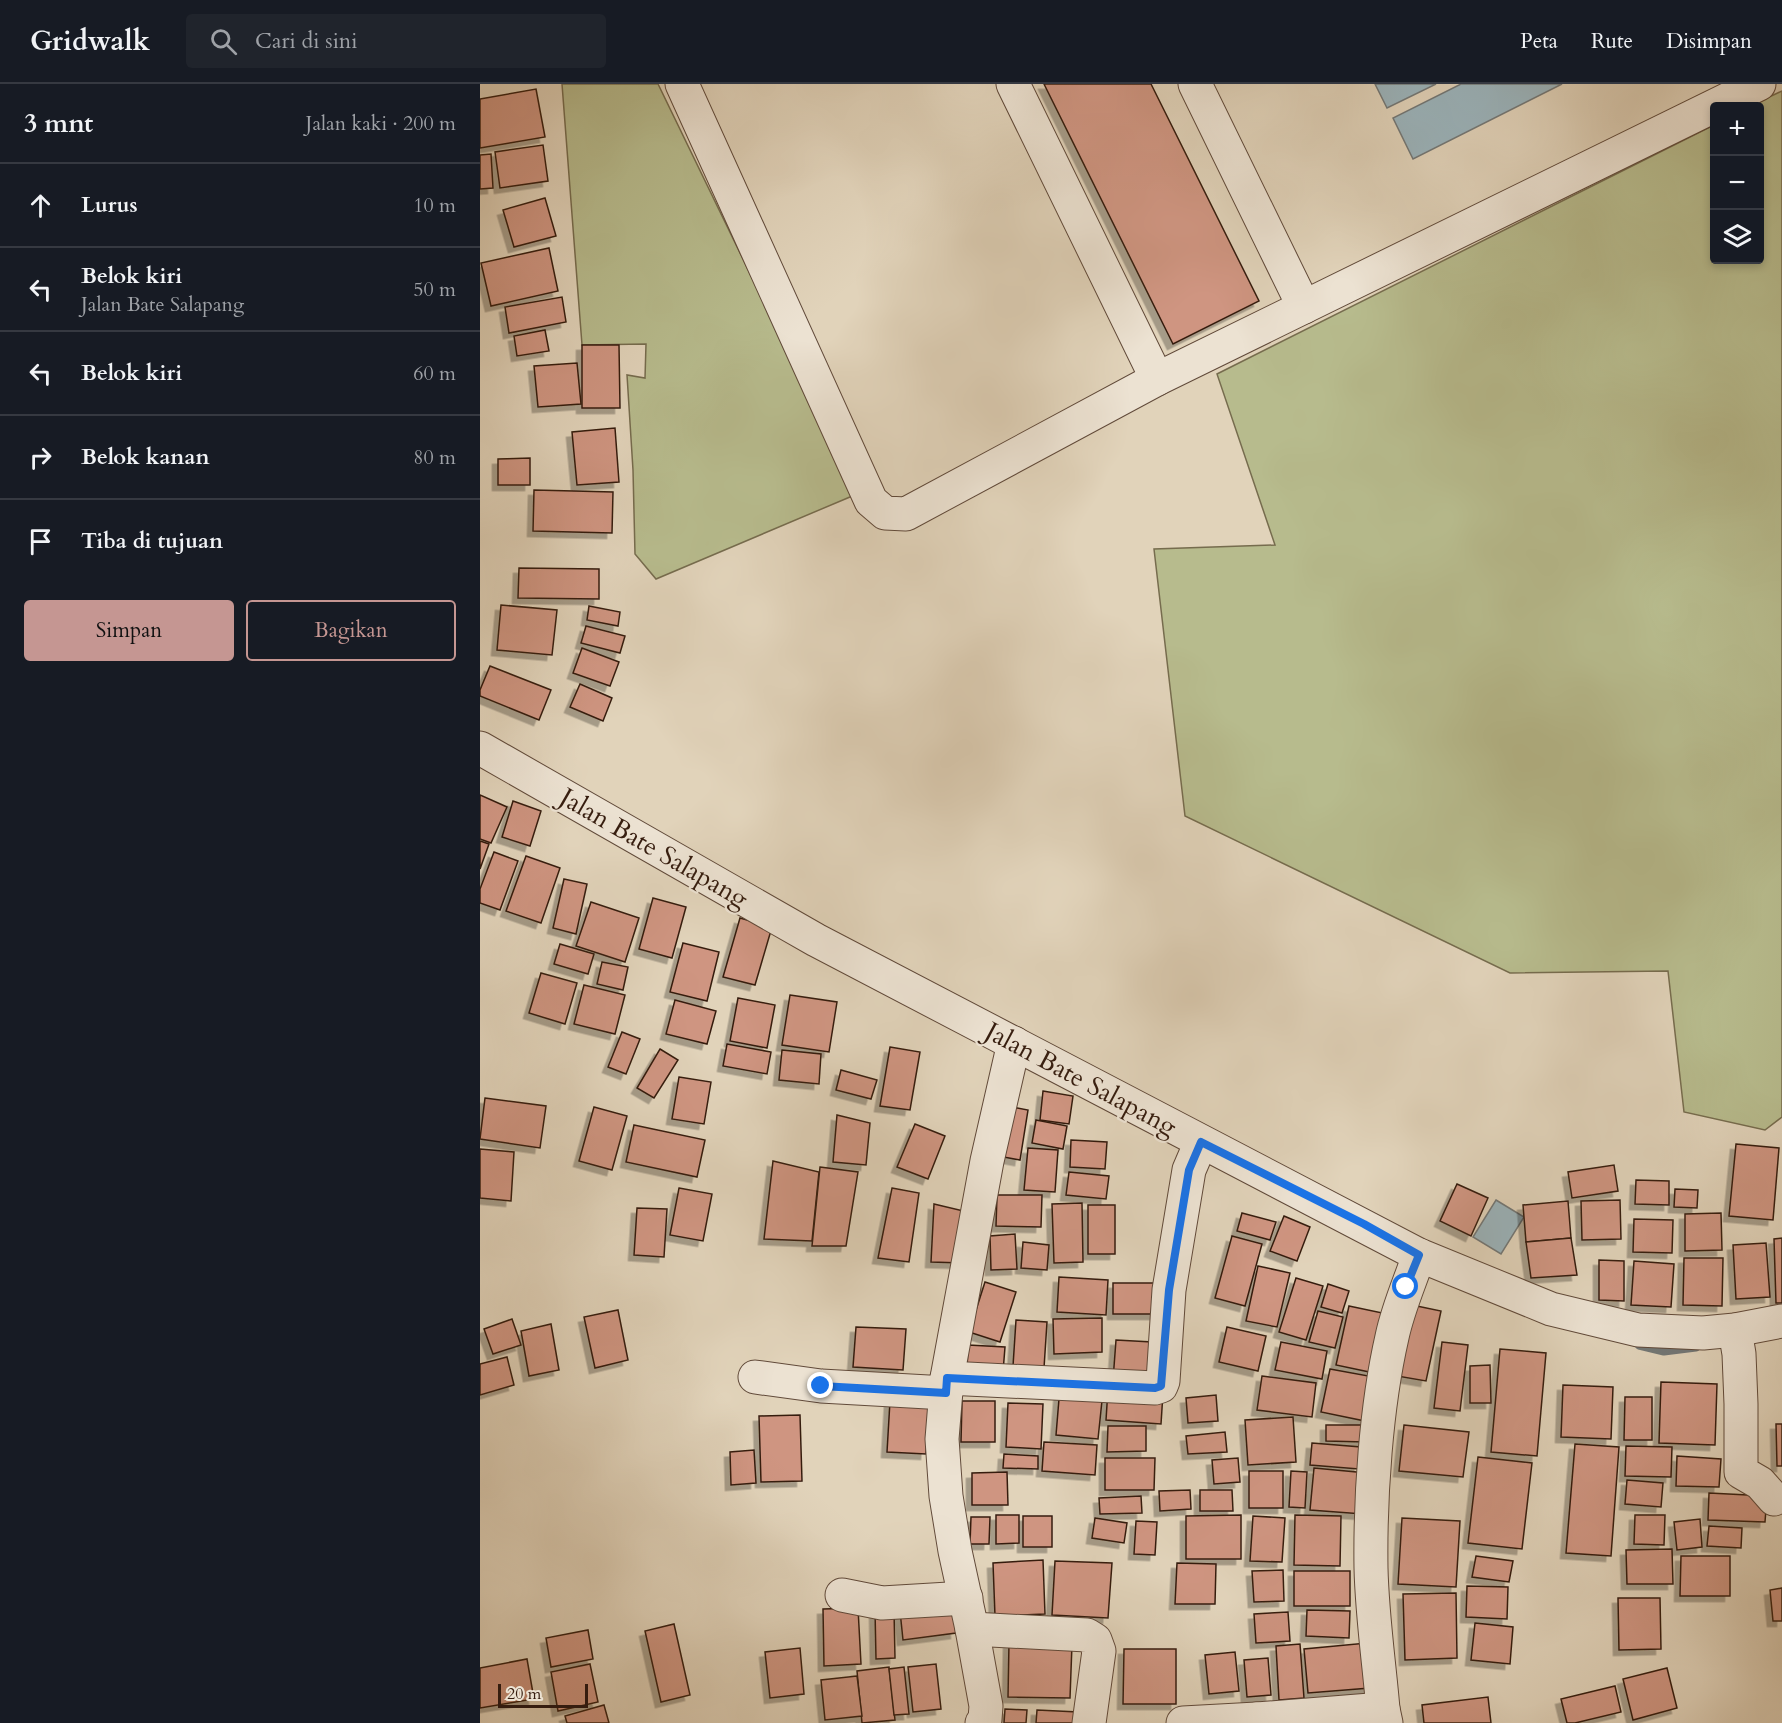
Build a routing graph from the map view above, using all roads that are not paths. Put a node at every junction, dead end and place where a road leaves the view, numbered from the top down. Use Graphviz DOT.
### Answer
graph roads {
  1 [pos="682,84"];
  2 [pos="1013,84"];
  3 [pos="1195,84"];
  4 [pos="1759,84"];
  5 [pos="1304,307"];
  6 [pos="1157,380"];
  7 [pos="480,748"];
  8 [pos="1011,1055"];
  9 [pos="1196,1154"];
  10 [pos="1414,1268"];
  11 [pos="1782,1321"];
  12 [pos="1737,1340"];
  13 [pos="755,1377"];
  14 [pos="946,1385"];
  15 [pos="1774,1499"];
  16 [pos="842,1595"];
  17 [pos="969,1614"];
  18 [pos="1385,1716"];
  19 [pos="1257,1721"];
  20 [pos="982,1723"];
  21 [pos="1089,1723"];
  22 [pos="1183,1723"];
  1 -- 6 [label="street"];
  2 -- 6 [label="street"];
  3 -- 5 [label="street"];
  4 -- 5 [label="street"];
  5 -- 6 [label="street"];
  7 -- 8 [label="street, Jalan Bate Salapang"];
  8 -- 9 [label="street, Jalan Bate Salapang"];
  8 -- 14 [label="street"];
  9 -- 10 [label="street, Jalan Bate Salapang"];
  9 -- 14 [label="street"];
  10 -- 12 [label="street, Jalan Bate Salapang"];
  10 -- 18 [label="street"];
  11 -- 12 [label="street, Jalan Bate Salapang"];
  12 -- 15 [label="street"];
  13 -- 14 [label="street"];
  14 -- 17 [label="street"];
  16 -- 17 [label="street"];
  17 -- 20 [label="street"];
  17 -- 21 [label="street"];
  18 -- 19 [label="street"];
  19 -- 22 [label="street"];
}
